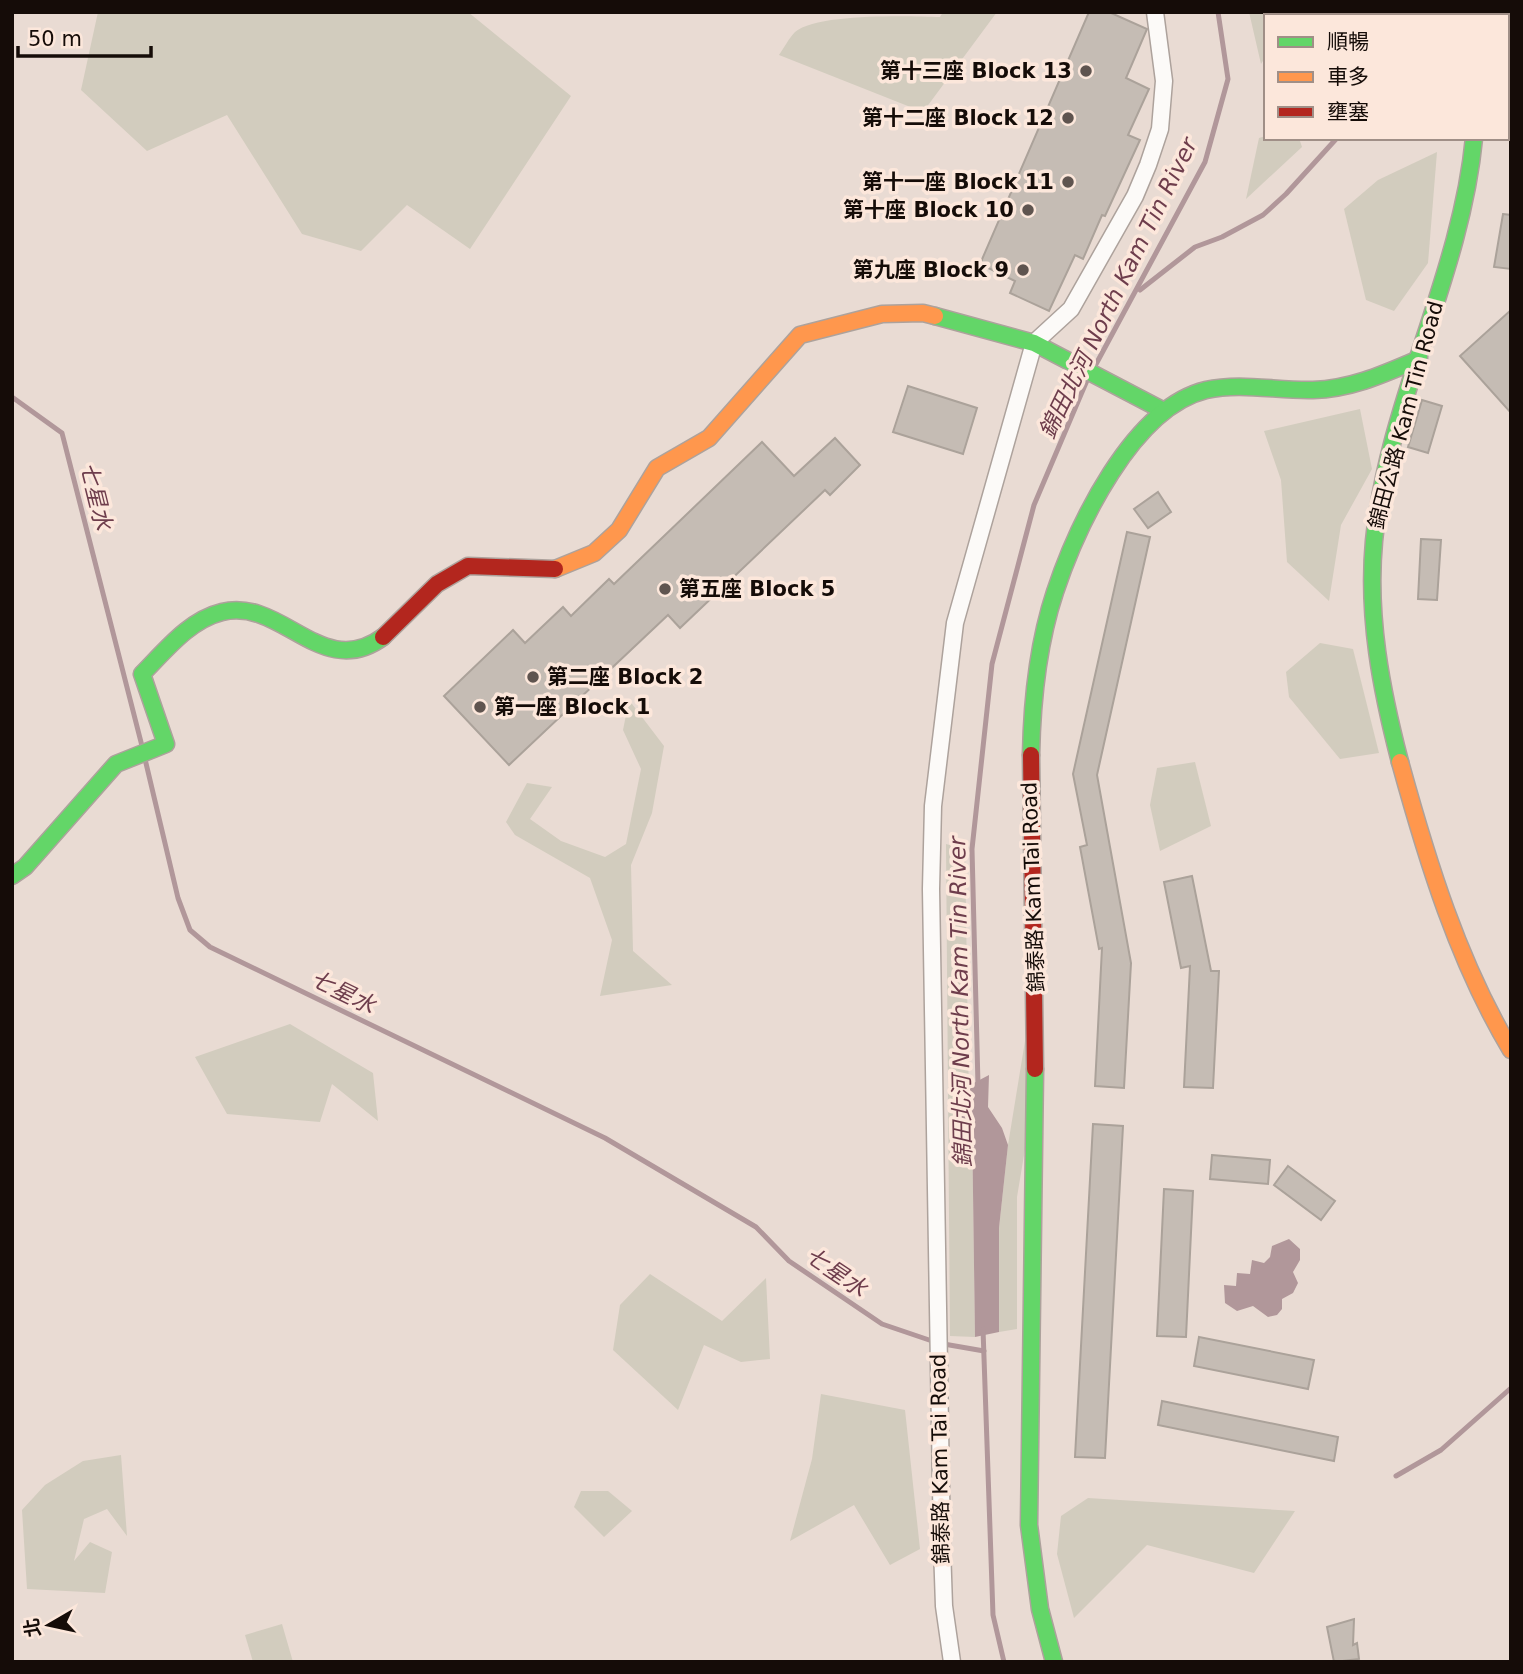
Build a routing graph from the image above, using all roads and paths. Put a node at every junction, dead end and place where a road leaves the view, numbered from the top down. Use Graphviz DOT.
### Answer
graph roads {
  1 [pos="1155,12"];
  2 [pos="1474,140"];
  3 [pos="1034,344"];
  4 [pos="1419,359"];
  5 [pos="1164,411"];
  6 [pos="12,876"];
  7 [pos="1511,1050"];
  8 [pos="952,1662"];
  9 [pos="1055,1662"];
  1 -- 3 [label="street"];
  2 -- 4 [label="street, 錦田公路 Kam Tin Road"];
  3 -- 5 [label="street"];
  3 -- 6 [label="street"];
  3 -- 8 [label="street, 錦泰路 Kam Tai Road"];
  4 -- 5 [label="street, 錦泰路 Kam Tai Road"];
  4 -- 7 [label="street, 錦田公路 Kam Tin Road"];
  5 -- 9 [label="street, 錦泰路 Kam Tai Road"];
}
